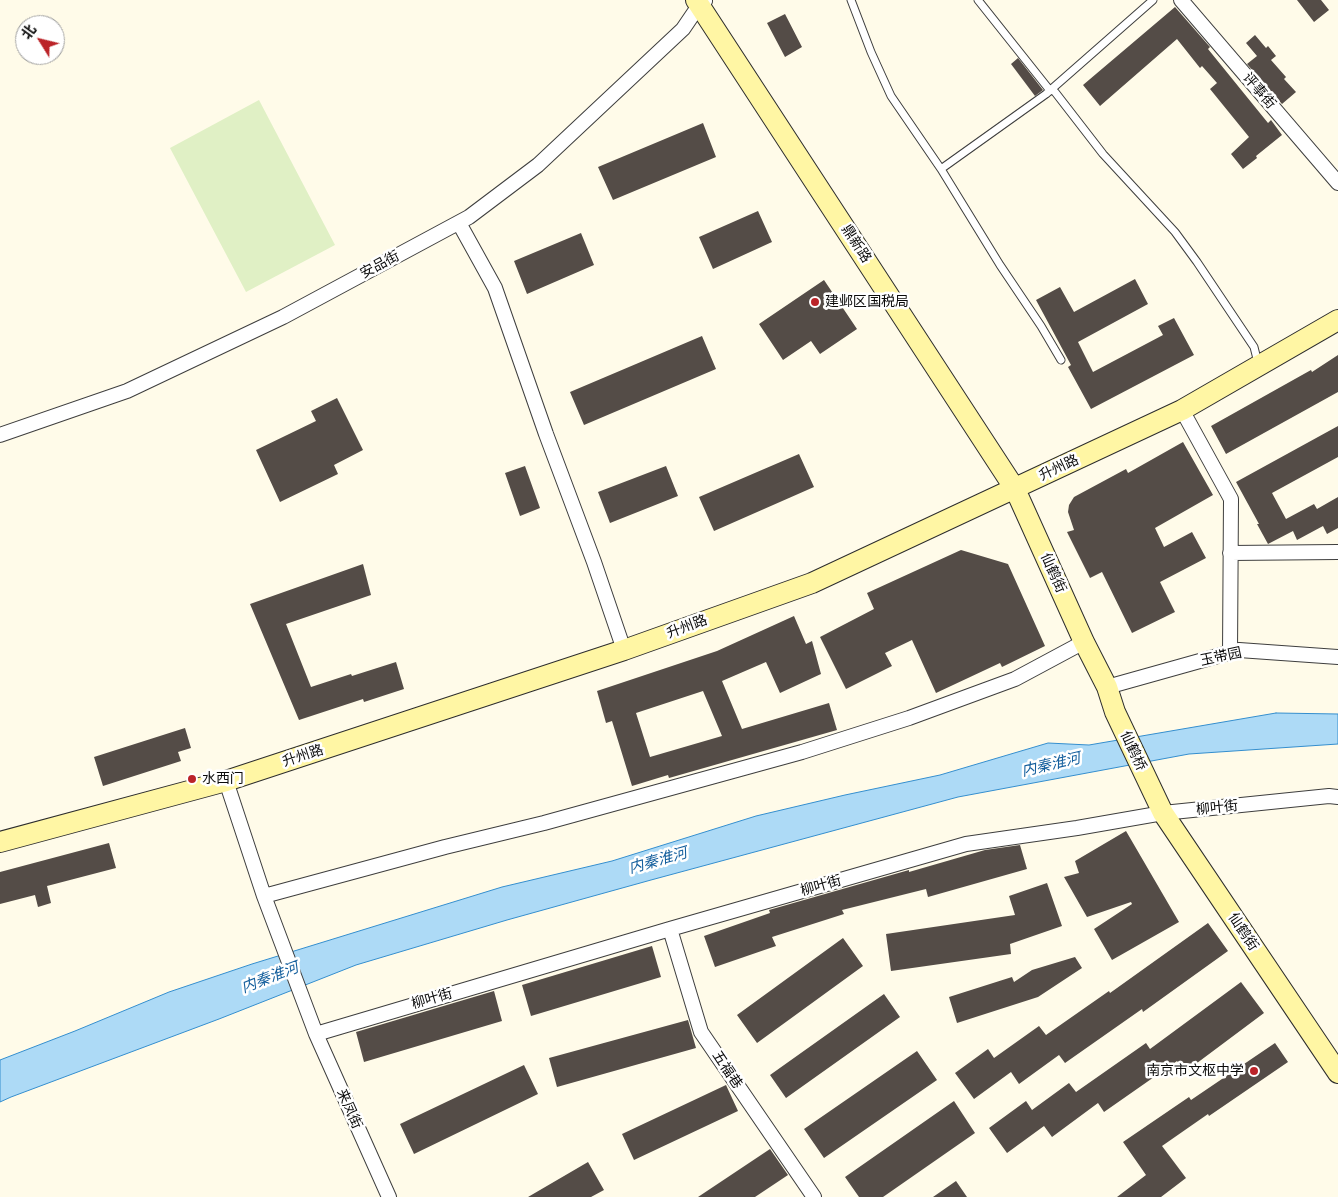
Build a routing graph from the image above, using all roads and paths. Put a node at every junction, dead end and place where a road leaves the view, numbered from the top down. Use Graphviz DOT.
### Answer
graph roads {
  1 [pos="851,0"];
  2 [pos="978,0"];
  3 [pos="1153,0"];
  4 [pos="1181,0"];
  5 [pos="701,1"];
  6 [pos="1050,89"];
  7 [pos="941,169"];
  8 [pos="1338,183"];
  9 [pos="459,223"];
  10 [pos="1338,320"];
  11 [pos="1061,360"];
  12 [pos="1259,366"];
  13 [pos="1182,410"];
  14 [pos="0,435"];
  15 [pos="1015,489"];
  16 [pos="1338,552"];
  17 [pos="1230,553"];
  18 [pos="1084,642"];
  19 [pos="624,650"];
  20 [pos="1230,653"];
  21 [pos="1338,656"];
  22 [pos="1107,687"];
  23 [pos="1116,712"];
  24 [pos="226,781"];
  25 [pos="1152,789"];
  26 [pos="1338,797"];
  27 [pos="1163,813"];
  28 [pos="0,842"];
  29 [pos="264,896"];
  30 [pos="670,929"];
  31 [pos="316,1034"];
  32 [pos="1338,1073"];
  33 [pos="389,1197"];
  34 [pos="814,1197"];
  1 -- 7 [label="lane"];
  2 -- 6 [label="lane"];
  3 -- 6 [label="lane"];
  4 -- 8 [label="street, 评事街"];
  5 -- 9 [label="street, 安品街"];
  5 -- 15 [label="main road, 鼎新路"];
  6 -- 7 [label="lane"];
  6 -- 12 [label="lane"];
  7 -- 11 [label="lane"];
  9 -- 14 [label="street, 安品街"];
  9 -- 19 [label="street"];
  10 -- 12 [label="main road, 升州路"];
  12 -- 13 [label="main road, 升州路"];
  13 -- 15 [label="main road, 升州路"];
  13 -- 17 [label="street"];
  15 -- 18 [label="main road, 仙鹤街"];
  15 -- 19 [label="main road, 升州路"];
  16 -- 17 [label="street"];
  17 -- 20 [label="street"];
  18 -- 22 [label="main road, 仙鹤街"];
  18 -- 29 [label="street"];
  19 -- 24 [label="main road, 升州路"];
  20 -- 21 [label="street, 玉带园"];
  20 -- 22 [label="street, 玉带园"];
  22 -- 23 [label="main road, 仙鹤街"];
  23 -- 25 [label="main road, 仙鹤桥"];
  24 -- 28 [label="main road, 升州路"];
  24 -- 29 [label="street"];
  25 -- 27 [label="main road, 仙鹤街"];
  26 -- 27 [label="street, 柳叶街"];
  27 -- 30 [label="street, 柳叶街"];
  27 -- 32 [label="main road, 仙鹤街"];
  29 -- 31 [label="street, 来凤街"];
  30 -- 31 [label="street, 柳叶街"];
  30 -- 34 [label="street, 五福巷"];
  31 -- 33 [label="street, 来凤街"];
}
